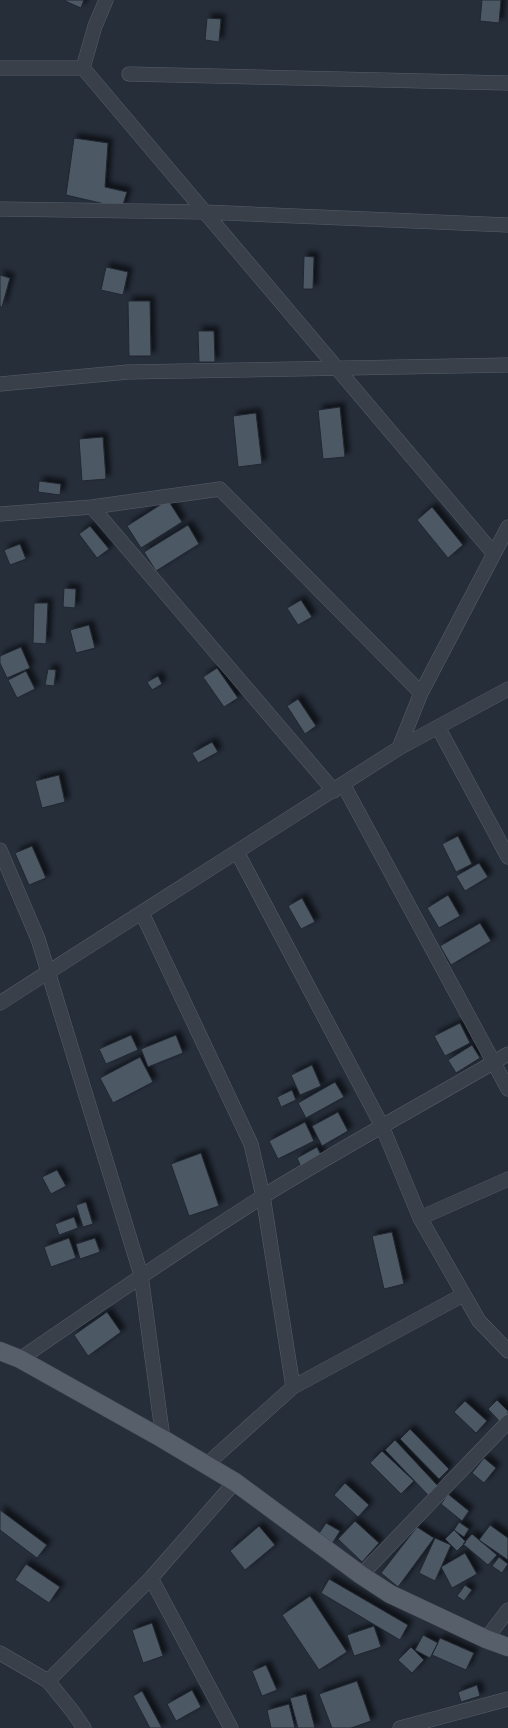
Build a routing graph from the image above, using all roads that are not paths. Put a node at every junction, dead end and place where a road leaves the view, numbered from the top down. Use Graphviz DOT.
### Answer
graph roads {
  1 [pos="106,0"];
  2 [pos="0,68"];
  3 [pos="83,68"];
  4 [pos="129,74"];
  5 [pos="508,83"];
  6 [pos="0,209"];
  7 [pos="204,212"];
  8 [pos="508,225"];
  9 [pos="508,366"];
  10 [pos="337,370"];
  11 [pos="0,384"];
  12 [pos="92,507"];
  13 [pos="0,514"];
  14 [pos="508,527"];
  15 [pos="494,554"];
  16 [pos="508,689"];
  17 [pos="421,693"];
  18 [pos="438,727"];
  19 [pos="399,748"];
  20 [pos="338,788"];
  21 [pos="0,850"];
  22 [pos="237,852"];
  23 [pos="508,857"];
  24 [pos="142,913"];
  25 [pos="49,973"];
  26 [pos="0,1003"];
  27 [pos="508,1054"];
  28 [pos="494,1062"];
  29 [pos="508,1090"];
  30 [pos="382,1126"];
  31 [pos="508,1179"];
  32 [pos="264,1196"];
  33 [pos="420,1218"];
  34 [pos="141,1275"];
  35 [pos="463,1295"];
  36 [pos="0,1351"];
  37 [pos="508,1351"];
  38 [pos="20,1359"];
  39 [pos="293,1387"];
  40 [pos="508,1422"];
  41 [pos="163,1439"];
  42 [pos="206,1465"];
  43 [pos="235,1482"];
  44 [pos="361,1575"];
  45 [pos="151,1578"];
  46 [pos="508,1610"];
  47 [pos="486,1639"];
  48 [pos="508,1647"];
  49 [pos="0,1653"];
  50 [pos="48,1681"];
  51 [pos="508,1699"];
  52 [pos="84,1728"];
  53 [pos="231,1728"];
  54 [pos="400,1728"];
  1 -- 3 [label="street"];
  2 -- 3 [label="street"];
  3 -- 7 [label="street"];
  4 -- 5 [label="street"];
  6 -- 7 [label="street"];
  7 -- 8 [label="street"];
  7 -- 10 [label="street"];
  9 -- 10 [label="street"];
  10 -- 11 [label="street"];
  10 -- 15 [label="street"];
  12 -- 13 [label="street"];
  12 -- 17 [label="street"];
  12 -- 20 [label="street"];
  14 -- 15 [label="street"];
  15 -- 17 [label="street"];
  16 -- 18 [label="street"];
  17 -- 19 [label="street"];
  18 -- 19 [label="street"];
  18 -- 23 [label="street"];
  19 -- 20 [label="street"];
  20 -- 22 [label="street"];
  20 -- 28 [label="street"];
  21 -- 25 [label="street"];
  22 -- 24 [label="street"];
  22 -- 30 [label="street"];
  24 -- 25 [label="street"];
  24 -- 32 [label="street"];
  25 -- 26 [label="street"];
  25 -- 34 [label="street"];
  27 -- 28 [label="street"];
  28 -- 29 [label="street"];
  28 -- 30 [label="street"];
  30 -- 32 [label="street"];
  30 -- 33 [label="street"];
  31 -- 33 [label="street"];
  32 -- 34 [label="street"];
  32 -- 39 [label="street"];
  33 -- 35 [label="street"];
  34 -- 38 [label="street"];
  34 -- 41 [label="street"];
  35 -- 37 [label="street"];
  35 -- 39 [label="street"];
  36 -- 38 [label="main road"];
  38 -- 41 [label="main road"];
  39 -- 42 [label="street"];
  40 -- 44 [label="street"];
  41 -- 42 [label="main road"];
  42 -- 43 [label="main road"];
  43 -- 44 [label="main road"];
  43 -- 45 [label="street"];
  44 -- 47 [label="main road"];
  45 -- 50 [label="street"];
  45 -- 53 [label="street"];
  46 -- 47 [label="street"];
  47 -- 48 [label="main road"];
  49 -- 50 [label="street"];
  50 -- 52 [label="street"];
  51 -- 54 [label="street"];
}
